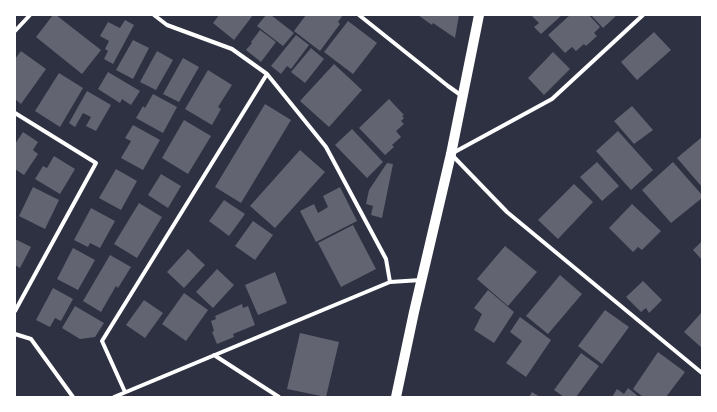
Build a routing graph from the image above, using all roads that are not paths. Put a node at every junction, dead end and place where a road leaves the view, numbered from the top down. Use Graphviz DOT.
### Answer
graph roads {
  1 [pos="30,15"];
  2 [pos="154,15"];
  3 [pos="359,15"];
  4 [pos="479,15"];
  5 [pos="643,15"];
  6 [pos="15,32"];
  7 [pos="267,74"];
  8 [pos="462,96"];
  9 [pos="15,113"];
  10 [pos="451,154"];
  11 [pos="422,280"];
  12 [pos="390,282"];
  13 [pos="15,311"];
  14 [pos="15,334"];
  15 [pos="214,355"];
  16 [pos="702,373"];
  17 [pos="125,392"];
  18 [pos="73,397"];
  19 [pos="114,397"];
  20 [pos="278,397"];
  21 [pos="396,397"];
  1 -- 6 [label="street"];
  2 -- 7 [label="street"];
  3 -- 8 [label="street"];
  4 -- 8 [label="main road"];
  5 -- 10 [label="street"];
  7 -- 12 [label="street"];
  7 -- 17 [label="street"];
  8 -- 10 [label="main road"];
  9 -- 13 [label="street"];
  10 -- 11 [label="main road"];
  10 -- 16 [label="street"];
  11 -- 12 [label="street"];
  11 -- 21 [label="main road"];
  12 -- 15 [label="street"];
  14 -- 18 [label="street"];
  15 -- 17 [label="street"];
  15 -- 20 [label="street"];
  17 -- 19 [label="street"];
}
